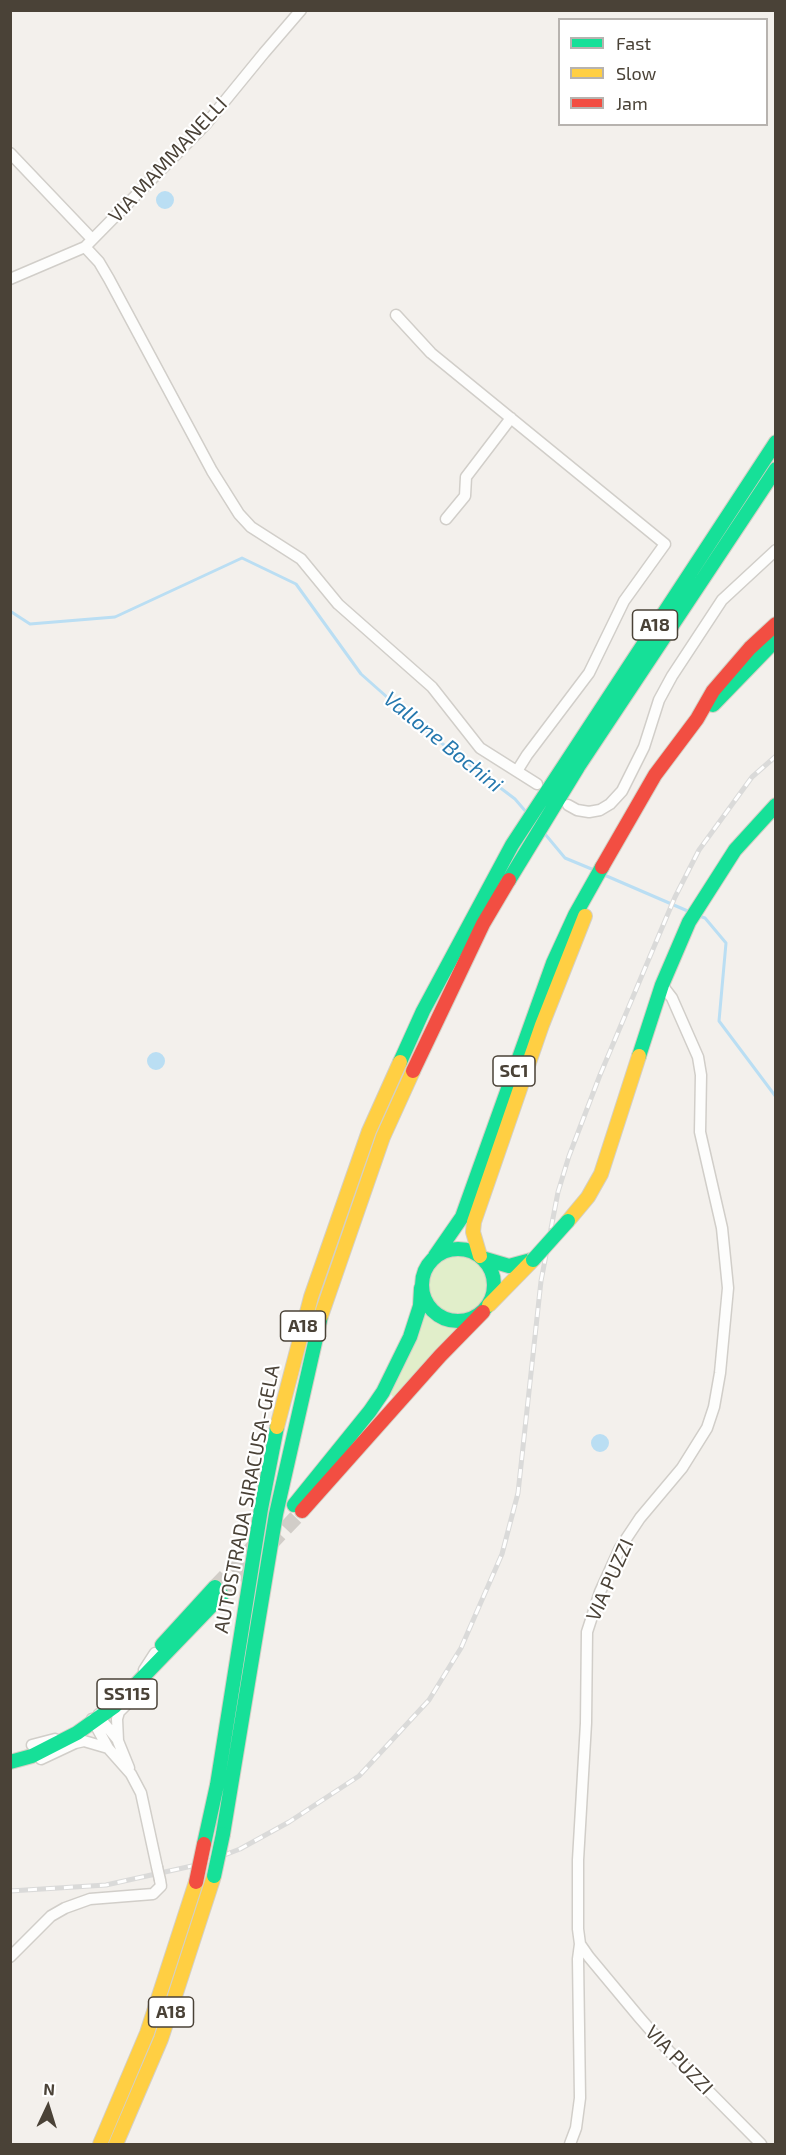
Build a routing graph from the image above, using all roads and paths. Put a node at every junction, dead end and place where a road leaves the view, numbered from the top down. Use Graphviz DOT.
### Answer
graph roads {
  1 [pos="302,10"];
  2 [pos="10,153"];
  3 [pos="89,243"];
  4 [pos="10,279"];
  5 [pos="396,315"];
  6 [pos="511,418"];
  7 [pos="776,442"];
  8 [pos="776,469"];
  9 [pos="446,519"];
  10 [pos="776,550"];
  11 [pos="776,624"];
  12 [pos="776,640"];
  13 [pos="697,718"];
  14 [pos="517,771"];
  15 [pos="537,784"];
  16 [pos="568,805"];
  17 [pos="776,805"];
  18 [pos="593,885"];
  19 [pos="662,985"];
  20 [pos="435,1256"];
  21 [pos="481,1257"];
  22 [pos="532,1260"];
  23 [pos="421,1288"];
  24 [pos="486,1309"];
  25 [pos="178,1642"];
  26 [pos="155,1653"];
  27 [pos="96,1720"];
  28 [pos="118,1741"];
  29 [pos="32,1745"];
  30 [pos="108,1748"];
  31 [pos="10,1754"];
  32 [pos="10,1762"];
  33 [pos="10,1768"];
  34 [pos="131,1774"];
  35 [pos="580,1944"];
  36 [pos="10,1957"];
  37 [pos="100,2145"];
  38 [pos="117,2145"];
  39 [pos="570,2145"];
  40 [pos="761,2145"];
  1 -- 3 [label="street, VIA MAMMANELLI"];
  2 -- 3 [label="street"];
  3 -- 4 [label="street, VIA MAMMANELLI"];
  3 -- 14 [label="street"];
  5 -- 6 [label="street"];
  6 -- 9 [label="street"];
  6 -- 14 [label="street"];
  7 -- 37 [label="main road, AUTOSTRADA SIRACUSA-GELA / A18, bridge"];
  8 -- 38 [label="main road, AUTOSTRADA SIRACUSA-GELA / A18, bridge"];
  10 -- 16 [label="street"];
  11 -- 13 [label="main road"];
  12 -- 13 [label="main road"];
  13 -- 18 [label="main road"];
  14 -- 15 [label="street"];
  17 -- 19 [label="main road"];
  18 -- 20 [label="main road, SC1"];
  18 -- 21 [label="main road, SC1"];
  19 -- 22 [label="main road, bridge"];
  19 -- 35 [label="street, VIA PUZZI"];
  20 -- 21 [label="main road"];
  20 -- 23 [label="main road"];
  21 -- 22 [label="main road"];
  21 -- 24 [label="main road"];
  22 -- 24 [label="main road"];
  23 -- 24 [label="main road"];
  23 -- 24 [label="main road"];
  25 -- 26 [label="main road, SS115"];
  25 -- 27 [label="main road, SS115"];
  25 -- 28 [label="street"];
  26 -- 27 [label="street"];
  26 -- 29 [label="main road, SS115"];
  27 -- 28 [label="street"];
  27 -- 29 [label="street"];
  27 -- 30 [label="street"];
  27 -- 32 [label="main road, SS115"];
  28 -- 34 [label="street"];
  29 -- 31 [label="main road, SS115"];
  30 -- 33 [label="street"];
  30 -- 34 [label="street"];
  34 -- 36 [label="street, bridge"];
  35 -- 39 [label="street"];
  35 -- 40 [label="street, VIA PUZZI"];
}
